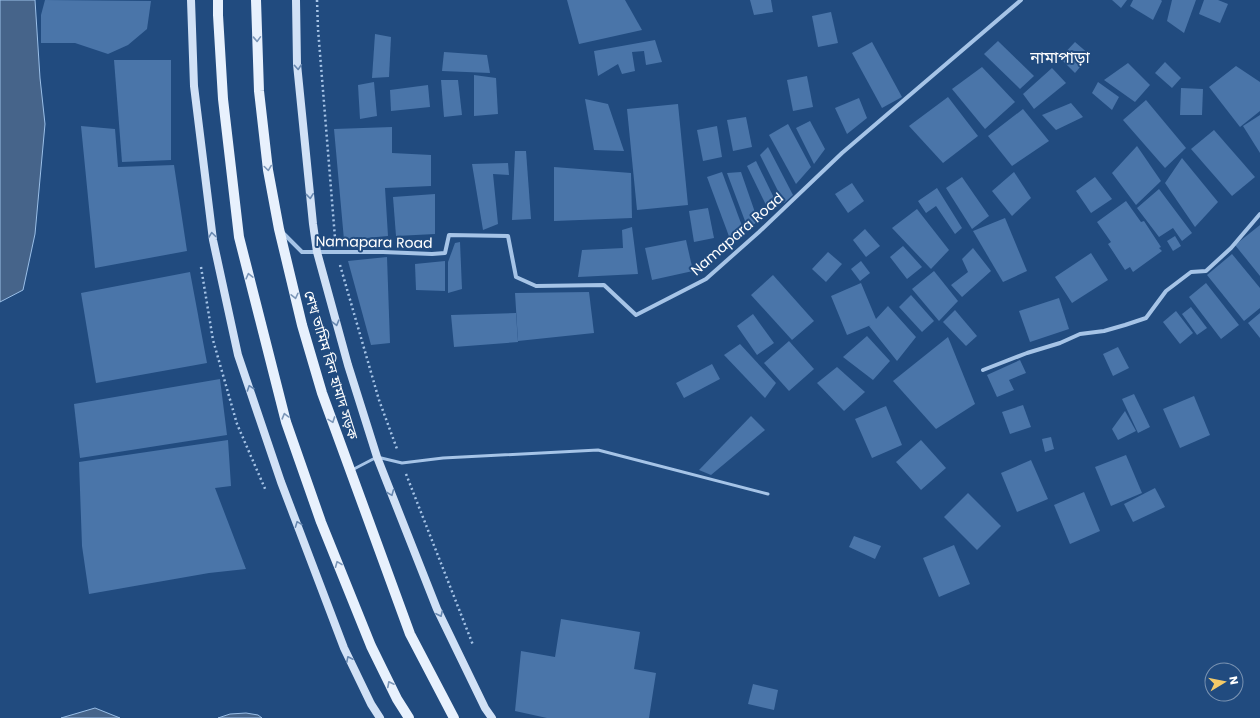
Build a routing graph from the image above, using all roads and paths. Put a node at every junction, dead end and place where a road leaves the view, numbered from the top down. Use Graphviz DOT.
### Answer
graph roads {
  1 [pos="191,0"];
  2 [pos="218,0"];
  3 [pos="256,0"];
  4 [pos="296,0"];
  5 [pos="317,0"];
  6 [pos="1021,0"];
  7 [pos="1260,214"];
  8 [pos="279,229"];
  9 [pos="317,252"];
  10 [pos="336,252"];
  11 [pos="983,370"];
  12 [pos="377,457"];
  13 [pos="402,463"];
  14 [pos="350,471"];
  15 [pos="768,494"];
  16 [pos="476,651"];
  17 [pos="380,718"];
  18 [pos="408,718"];
  19 [pos="454,718"];
  20 [pos="492,718"];
  17 -- 1 [label="main road, one-way"];
  18 -- 2 [label="main road, one-way"];
  3 -- 8 [label="main road, শেখ তামিম বিন হামাদ সড়ক, one-way"];
  4 -- 9 [label="main road, one-way"];
  5 -- 10 [label="path"];
  6 -- 10 [label="street, Namapara Road"];
  7 -- 11 [label="street"];
  8 -- 9 [label="street, Namapara Road"];
  8 -- 14 [label="main road, শেখ তামিম বিন হামাদ সড়ক, one-way"];
  9 -- 10 [label="street, Namapara Road"];
  9 -- 12 [label="main road, one-way"];
  10 -- 13 [label="path"];
  12 -- 13 [label="lane"];
  12 -- 14 [label="lane"];
  12 -- 20 [label="main road, one-way"];
  13 -- 15 [label="lane"];
  13 -- 16 [label="path"];
  14 -- 19 [label="main road, শেখ তামিম বিন হামাদ সড়ক"];
}
